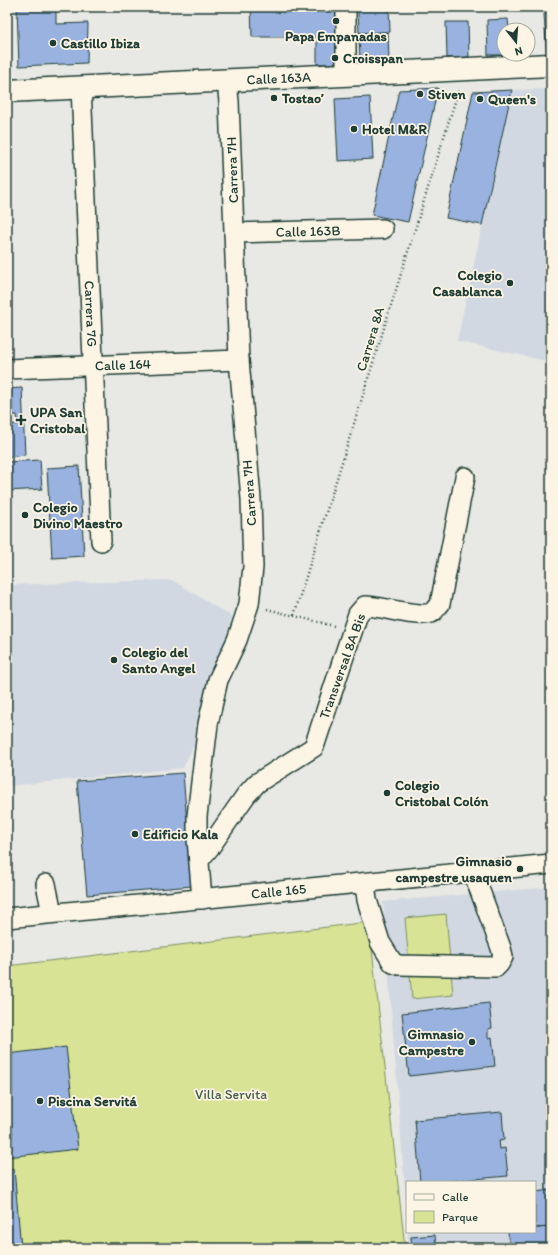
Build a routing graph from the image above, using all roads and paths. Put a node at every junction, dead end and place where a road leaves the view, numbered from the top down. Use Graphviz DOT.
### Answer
graph roads {
  1 [pos="346,7"];
  2 [pos="551,65"];
  3 [pos="465,70"];
  4 [pos="346,75"];
  5 [pos="227,80"];
  6 [pos="82,87"];
  7 [pos="7,91"];
  8 [pos="383,229"];
  9 [pos="234,233"];
  10 [pos="239,360"];
  11 [pos="93,366"];
  12 [pos="7,369"];
  13 [pos="465,477"];
  14 [pos="100,541"];
  15 [pos="249,604"];
  16 [pos="294,616"];
  17 [pos="352,630"];
  18 [pos="199,860"];
  19 [pos="551,864"];
  20 [pos="473,872"];
  21 [pos="365,883"];
  22 [pos="46,884"];
  23 [pos="202,899"];
  24 [pos="52,914"];
  25 [pos="7,918"];
  1 -- 4 [label="street"];
  2 -- 3 [label="main road, Calle 163A"];
  3 -- 4 [label="main road, Calle 163A"];
  3 -- 16 [label="path, Carrera 8A"];
  4 -- 5 [label="main road, Calle 163A"];
  5 -- 6 [label="main road, Calle 163A"];
  5 -- 9 [label="street, Carrera 7H"];
  6 -- 7 [label="main road, Calle 163A"];
  6 -- 11 [label="street, Carrera 7G"];
  8 -- 9 [label="street, Calle 163B"];
  9 -- 10 [label="street, Carrera 7H"];
  10 -- 11 [label="street, Calle 164"];
  10 -- 15 [label="street, Carrera 7H"];
  11 -- 12 [label="street, Calle 164"];
  11 -- 14 [label="street, Carrera 7G"];
  13 -- 17 [label="street, Transversal 8A Bis"];
  15 -- 16 [label="path"];
  15 -- 18 [label="street, Carrera 7H"];
  16 -- 17 [label="path"];
  17 -- 18 [label="street, Transversal 8A Bis"];
  18 -- 23 [label="street, Carrera 7H"];
  19 -- 20 [label="street, Calle 165"];
  20 -- 21 [label="street, Calle 165"];
  20 -- 21 [label="street"];
  21 -- 23 [label="street, Calle 165"];
  22 -- 24 [label="street"];
  23 -- 24 [label="street, Calle 165"];
  24 -- 25 [label="street, Calle 165"];
}
